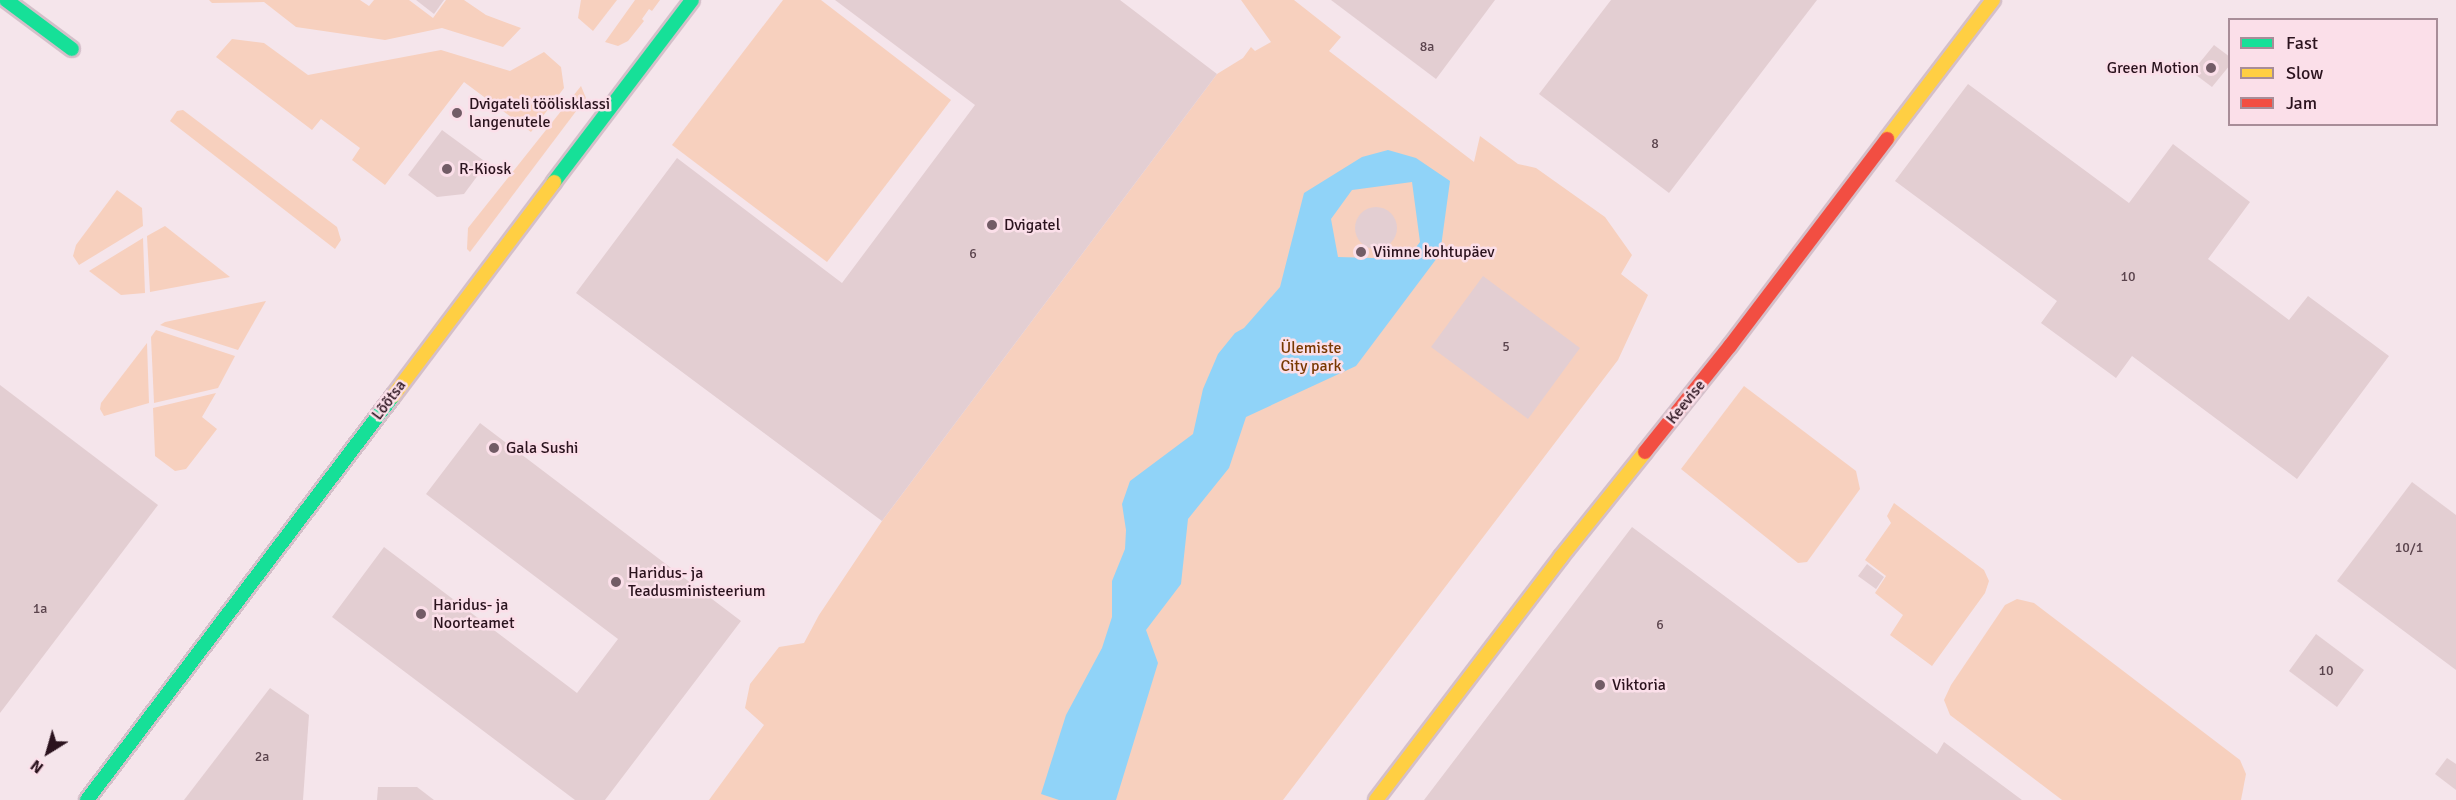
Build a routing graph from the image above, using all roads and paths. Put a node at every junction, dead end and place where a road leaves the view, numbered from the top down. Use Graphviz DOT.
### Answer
graph roads {
  1 [pos="6,0"];
  2 [pos="692,0"];
  3 [pos="1993,0"];
  4 [pos="72,49"];
  5 [pos="87,800"];
  6 [pos="1376,800"];
  1 -- 4 [label="street"];
  2 -- 5 [label="street, Lõõtsa"];
  3 -- 6 [label="street, Keevise"];
}
